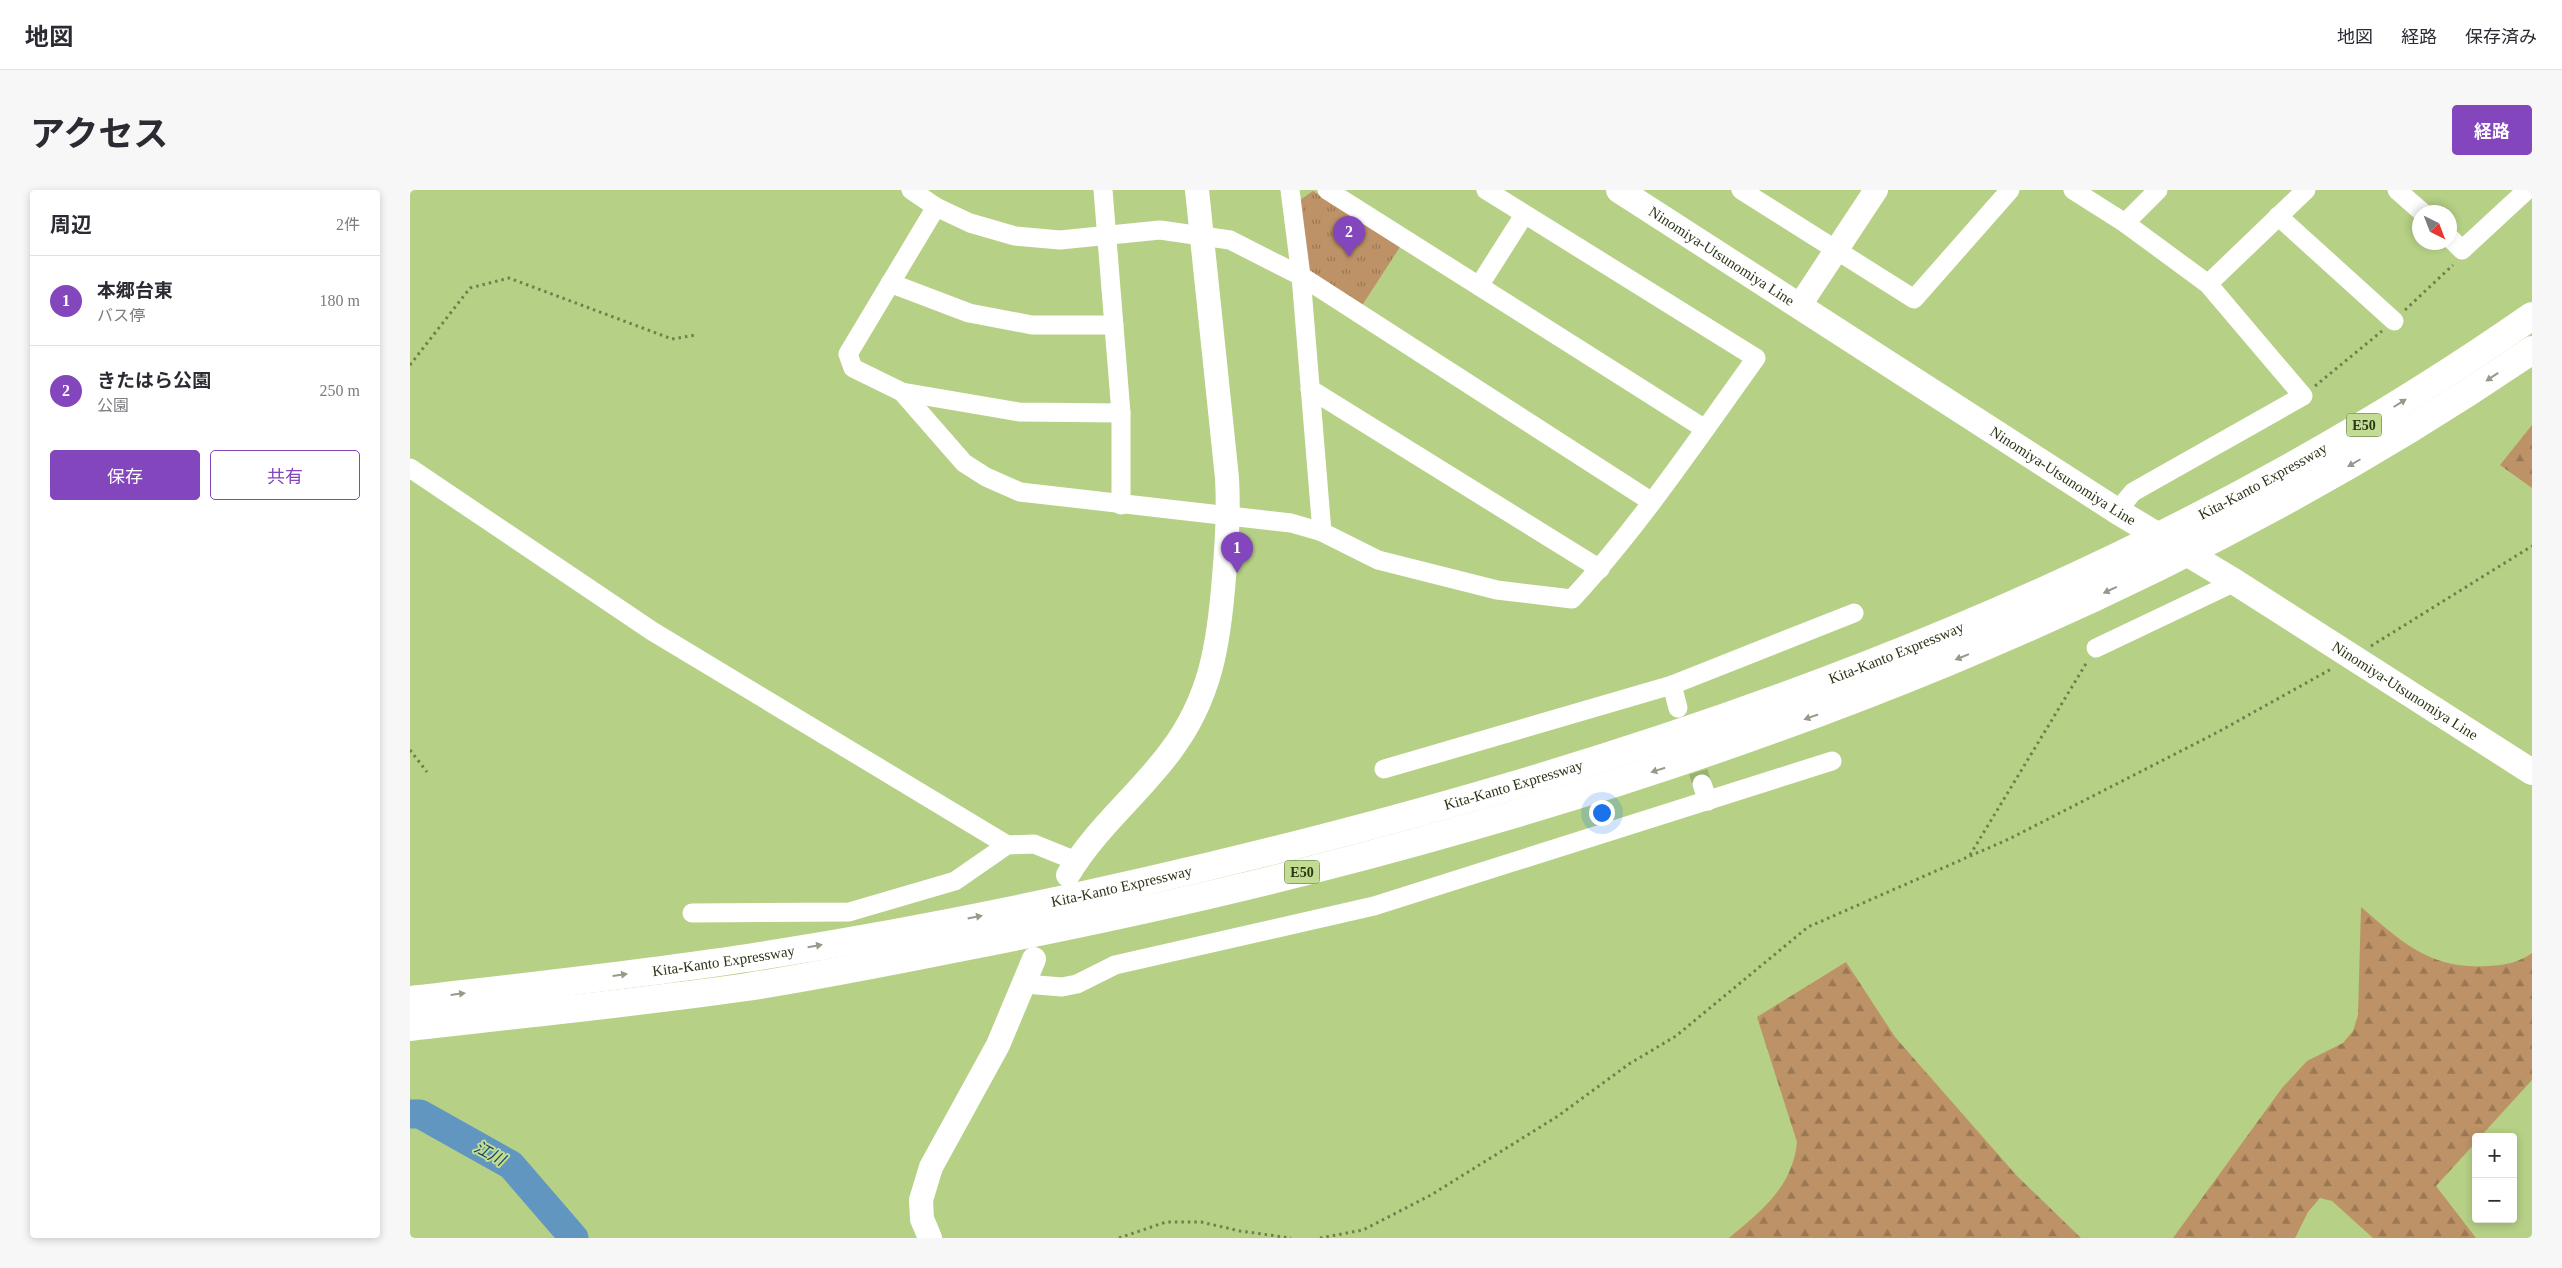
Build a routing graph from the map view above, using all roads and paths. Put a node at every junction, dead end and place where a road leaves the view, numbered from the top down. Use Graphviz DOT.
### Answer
graph roads {
  1 [pos="912,190"];
  2 [pos="1103,190"];
  3 [pos="1197,190"];
  4 [pos="1290,190"];
  5 [pos="1327,190"];
  6 [pos="1486,190"];
  7 [pos="1619,190"];
  8 [pos="1876,190"];
  9 [pos="2010,190"];
  10 [pos="2073,190"];
  11 [pos="2158,190"];
  12 [pos="2306,190"];
  13 [pos="2527,190"];
  14 [pos="2401,191"];
  15 [pos="1753,193"];
  16 [pos="2415,205"];
  17 [pos="936,207"];
  18 [pos="1524,215"];
  19 [pos="2278,216"];
  20 [pos="2125,222"];
  21 [pos="1202,235"];
  22 [pos="1108,236"];
  23 [pos="2457,245"];
  24 [pos="1836,250"];
  25 [pos="1301,276"];
  26 [pos="890,283"];
  27 [pos="2208,284"];
  28 [pos="1479,286"];
  29 [pos="1800,306"];
  30 [pos="2532,316"];
  31 [pos="2394,321"];
  32 [pos="1114,325"];
  33 [pos="696,335"];
  34 [pos="2532,350"];
  35 [pos="410,365"];
  36 [pos="1310,388"];
  37 [pos="902,392"];
  38 [pos="1121,413"];
  39 [pos="1705,429"];
  40 [pos="410,468"];
  41 [pos="1652,502"];
  42 [pos="1121,505"];
  43 [pos="2117,511"];
  44 [pos="1229,514"];
  45 [pos="1322,532"];
  46 [pos="2532,546"];
  47 [pos="1600,569"];
  48 [pos="2234,582"];
  49 [pos="1854,613"];
  50 [pos="2096,648"];
  51 [pos="2352,657"];
  52 [pos="1672,685"];
  53 [pos="1678,708"];
  54 [pos="410,750"];
  55 [pos="1832,761"];
  56 [pos="1384,769"];
  57 [pos="427,772"];
  58 [pos="2532,772"];
  59 [pos="1007,846"];
  60 [pos="1969,856"];
  61 [pos="1072,868"];
  62 [pos="692,913"];
  63 [pos="1034,959"];
  64 [pos="1025,984"];
  65 [pos="410,1000"];
  66 [pos="410,1027"];
  67 [pos="930,1238"];
  68 [pos="1120,1238"];
  69 [pos="1291,1238"];
  70 [pos="1320,1238"];
  1 -- 17 [label="street"];
  2 -- 22 [label="street"];
  3 -- 21 [label="street"];
  4 -- 25 [label="street"];
  5 -- 28 [label="street"];
  6 -- 18 [label="street"];
  7 -- 29 [label="main road, Ninomiya-Utsunomiya Line"];
  8 -- 24 [label="street"];
  9 -- 24 [label="street"];
  10 -- 20 [label="street"];
  11 -- 20 [label="street"];
  12 -- 19 [label="street"];
  13 -- 23 [label="street"];
  14 -- 16 [label="street"];
  15 -- 24 [label="street"];
  17 -- 22 [label="street"];
  17 -- 26 [label="street"];
  18 -- 28 [label="street"];
  18 -- 39 [label="street"];
  19 -- 27 [label="street"];
  19 -- 31 [label="street"];
  20 -- 27 [label="street"];
  21 -- 22 [label="street"];
  21 -- 25 [label="street"];
  21 -- 44 [label="street"];
  22 -- 32 [label="street"];
  24 -- 29 [label="street"];
  25 -- 36 [label="street"];
  25 -- 41 [label="street"];
  26 -- 32 [label="street"];
  26 -- 37 [label="street"];
  27 -- 43 [label="street"];
  28 -- 39 [label="street"];
  29 -- 43 [label="main road, Ninomiya-Utsunomiya Line"];
  65 -- 30 [label="highway, Kita-Kanto Expressway / E50, one-way"];
  32 -- 38 [label="street"];
  33 -- 35 [label="path"];
  34 -- 66 [label="highway, Kita-Kanto Expressway / E50, one-way"];
  36 -- 45 [label="street"];
  36 -- 47 [label="street"];
  37 -- 38 [label="street"];
  37 -- 42 [label="street"];
  38 -- 42 [label="street"];
  39 -- 41 [label="street"];
  40 -- 59 [label="street"];
  41 -- 47 [label="street"];
  42 -- 44 [label="street"];
  43 -- 48 [label="main road, Ninomiya-Utsunomiya Line"];
  44 -- 45 [label="street"];
  44 -- 61 [label="street"];
  45 -- 47 [label="street"];
  46 -- 51 [label="path"];
  48 -- 50 [label="street"];
  48 -- 51 [label="main road, Ninomiya-Utsunomiya Line"];
  49 -- 52 [label="street"];
  50 -- 60 [label="path"];
  51 -- 58 [label="main road, Ninomiya-Utsunomiya Line"];
  51 -- 60 [label="path"];
  52 -- 53 [label="street"];
  52 -- 56 [label="street"];
  54 -- 57 [label="path"];
  55 -- 64 [label="street"];
  59 -- 61 [label="street"];
  59 -- 62 [label="street"];
  60 -- 70 [label="path"];
  63 -- 64 [label="street"];
  64 -- 67 [label="street"];
  68 -- 69 [label="path"];
}
